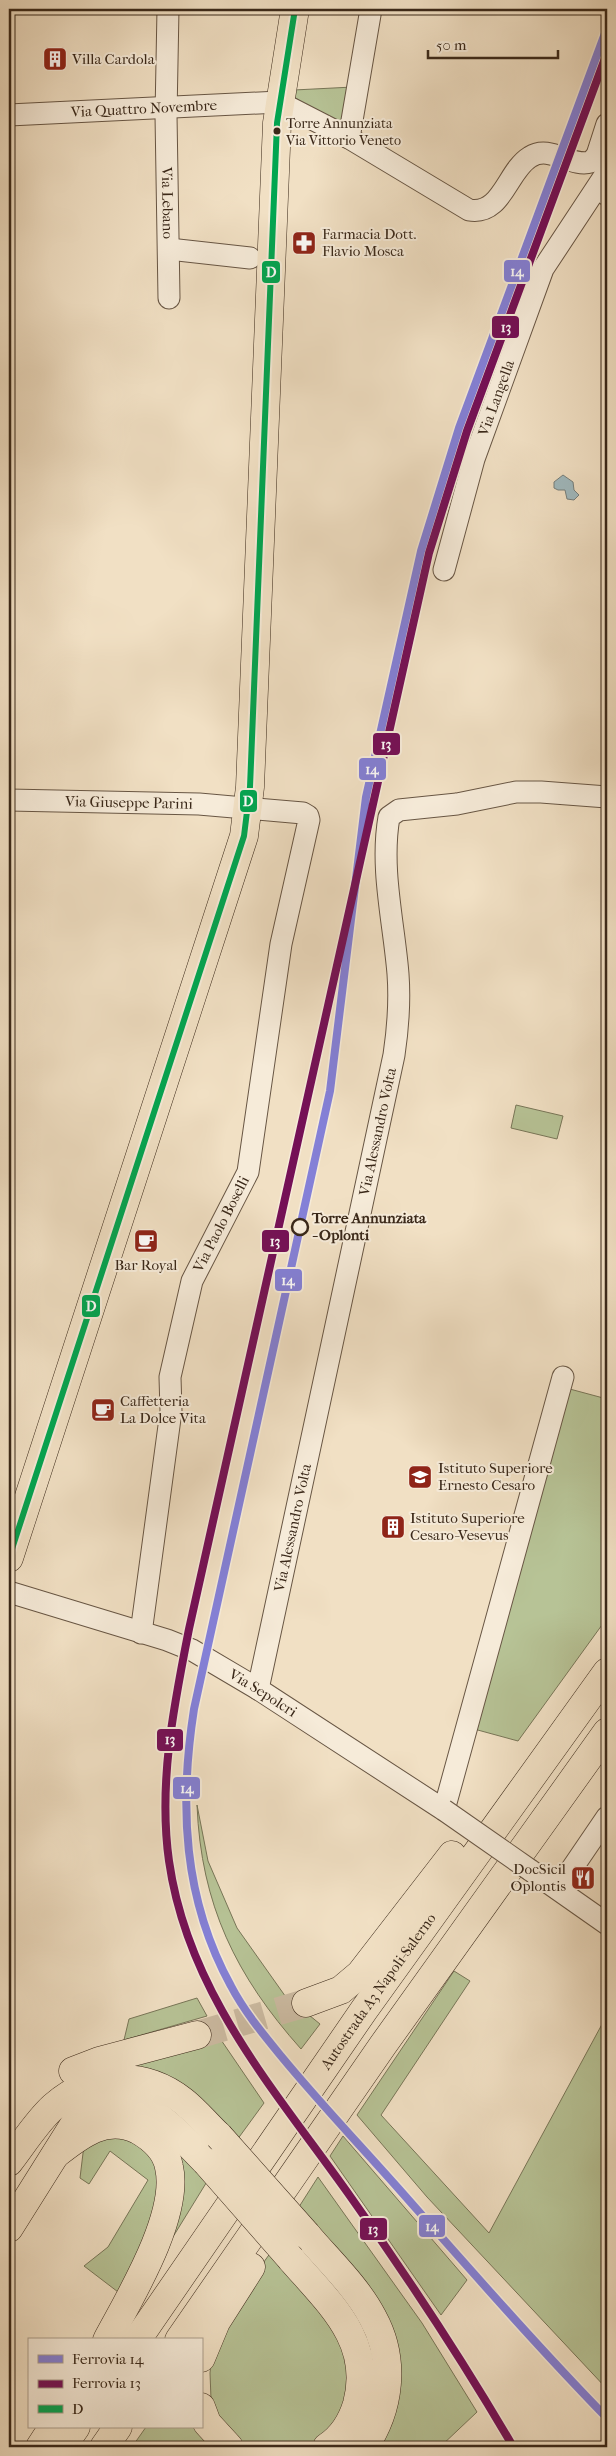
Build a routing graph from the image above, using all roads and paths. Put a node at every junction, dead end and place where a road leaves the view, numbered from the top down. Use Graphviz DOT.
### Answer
graph roads {
  1 [pos="168,9"];
  2 [pos="295,9"];
  3 [pos="371,9"];
  4 [pos="280,102"];
  5 [pos="167,107"];
  6 [pos="9,115"];
  7 [pos="607,124"];
  8 [pos="349,138"];
  9 [pos="607,179"];
  10 [pos="169,249"];
  11 [pos="250,258"];
  12 [pos="169,298"];
  13 [pos="444,570"];
  14 [pos="607,797"];
  15 [pos="9,800"];
  16 [pos="248,807"];
  17 [pos="308,816"];
  18 [pos="562,1377"];
  19 [pos="9,1558"];
  20 [pos="9,1592"];
  21 [pos="141,1634"];
  22 [pos="602,1679"];
  23 [pos="258,1689"];
  24 [pos="607,1732"];
  25 [pos="444,1810"];
  26 [pos="607,1816"];
  27 [pos="558,1889"];
  28 [pos="607,1924"];
  29 [pos="306,2003"];
  30 [pos="196,2035"];
  31 [pos="321,2134"];
  32 [pos="56,2154"];
  33 [pos="9,2162"];
  34 [pos="9,2228"];
  35 [pos="108,2338"];
  36 [pos="138,2338"];
  37 [pos="180,2338"];
  38 [pos="202,2356"];
  39 [pos="202,2410"];
  40 [pos="52,2428"];
  41 [pos="75,2428"];
  42 [pos="117,2428"];
  43 [pos="40,2447"];
  44 [pos="62,2447"];
  45 [pos="104,2447"];
  46 [pos="229,2447"];
  47 [pos="327,2447"];
  48 [pos="364,2447"];
  1 -- 5 [label="street, Via Lebano"];
  2 -- 4 [label="main road"];
  3 -- 8 [label="street"];
  4 -- 5 [label="street, Via Quattro Novembre"];
  4 -- 8 [label="street"];
  4 -- 16 [label="main road"];
  5 -- 6 [label="street, Via Quattro Novembre"];
  5 -- 10 [label="street, Via Lebano"];
  7 -- 8 [label="street"];
  9 -- 13 [label="street, Via Langella"];
  10 -- 11 [label="street"];
  10 -- 12 [label="street, Via Lebano"];
  14 -- 23 [label="street, Via Alessandro Volta"];
  15 -- 16 [label="street, Via Giuseppe Parini"];
  16 -- 17 [label="street, Via Giuseppe Parini"];
  16 -- 19 [label="main road"];
  17 -- 21 [label="street, Via Paolo Boselli"];
  18 -- 25 [label="street"];
  20 -- 21 [label="street, Via Sepolcri"];
  21 -- 23 [label="street, Via Sepolcri"];
  22 -- 29 [label="main road"];
  22 -- 36 [label="main road, Autostrada A3 Napoli-Salerno"];
  23 -- 25 [label="street, Via Sepolcri"];
  24 -- 31 [label="main road"];
  25 -- 27 [label="street, Via Sepolcri, bridge"];
  26 -- 27 [label="street"];
  27 -- 28 [label="street, Via Sepolcri"];
  30 -- 33 [label="main road"];
  31 -- 37 [label="main road"];
  31 -- 38 [label="main road"];
  32 -- 34 [label="main road"];
  32 -- 35 [label="main road"];
  32 -- 47 [label="main road, bridge"];
  33 -- 48 [label="main road, bridge"];
  39 -- 46 [label="main road"];
  40 -- 43 [label="main road"];
  41 -- 44 [label="main road"];
  42 -- 45 [label="main road"];
}
